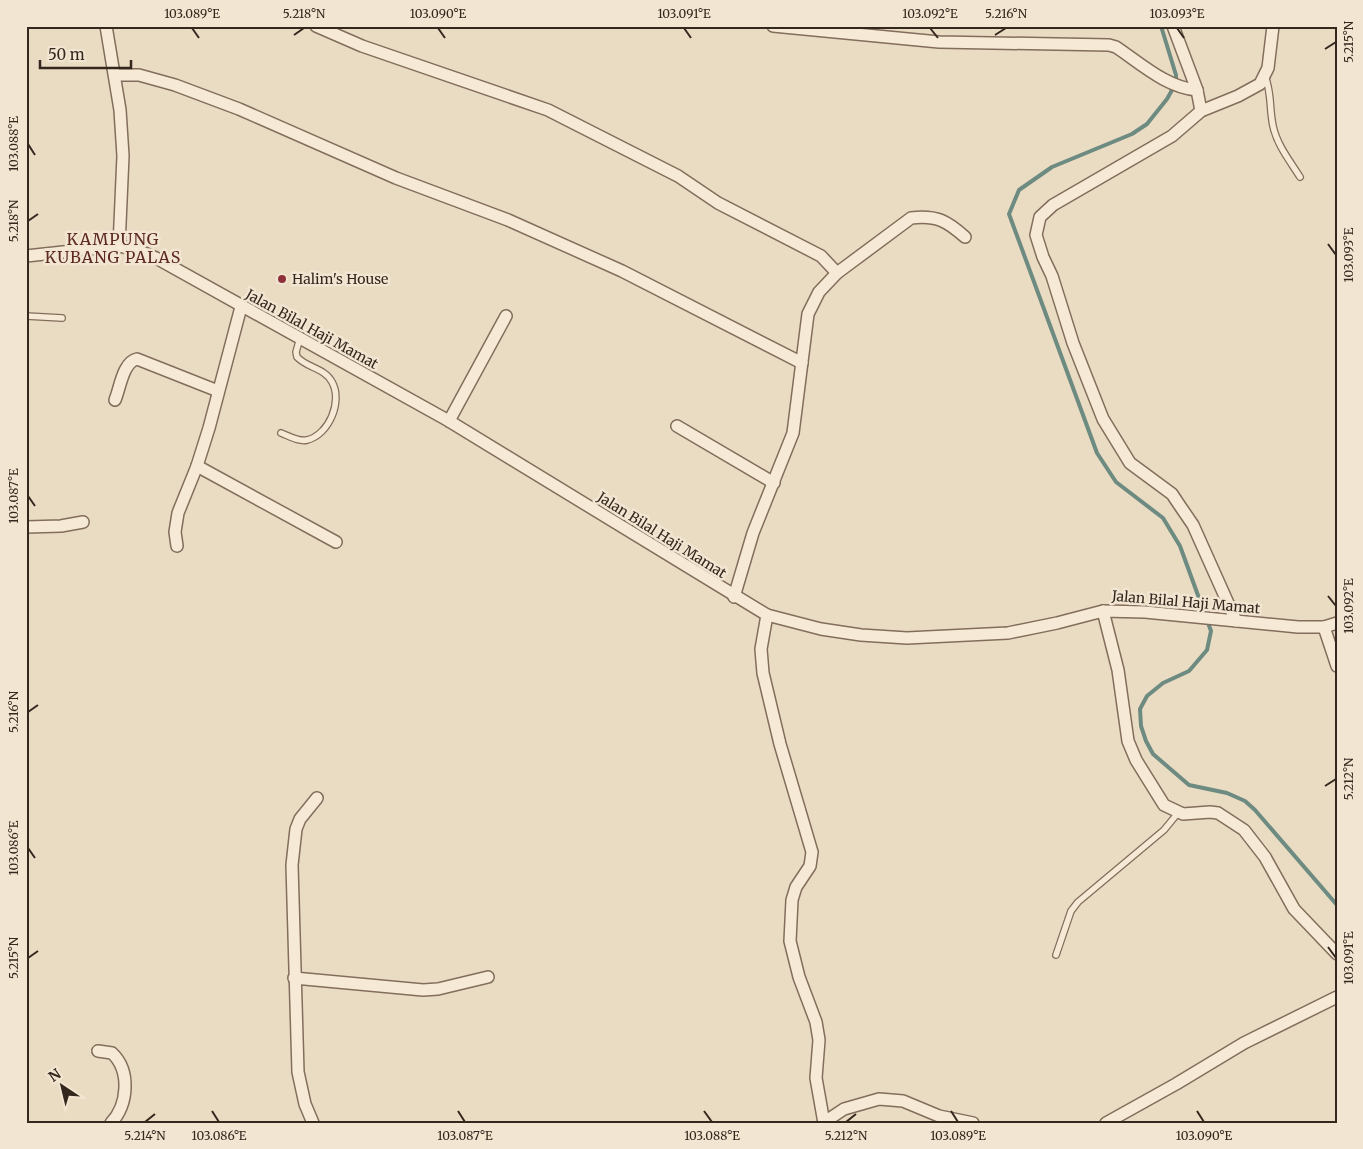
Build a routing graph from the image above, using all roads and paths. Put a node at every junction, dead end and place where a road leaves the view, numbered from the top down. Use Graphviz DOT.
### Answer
graph roads {
  1 [pos="106,26"];
  2 [pos="316,26"];
  3 [pos="773,26"];
  4 [pos="1173,26"];
  5 [pos="1274,26"];
  6 [pos="115,75"];
  7 [pos="1265,76"];
  8 [pos="1191,90"];
  9 [pos="1201,111"];
  10 [pos="1300,177"];
  11 [pos="966,237"];
  12 [pos="119,246"];
  13 [pos="26,256"];
  14 [pos="837,272"];
  15 [pos="241,307"];
  16 [pos="26,316"];
  17 [pos="506,316"];
  18 [pos="62,318"];
  19 [pos="300,338"];
  20 [pos="802,363"];
  21 [pos="218,391"];
  22 [pos="115,400"];
  23 [pos="449,421"];
  24 [pos="677,426"];
  25 [pos="281,433"];
  26 [pos="197,466"];
  27 [pos="774,483"];
  28 [pos="83,522"];
  29 [pos="26,528"];
  30 [pos="336,542"];
  31 [pos="177,546"];
  32 [pos="734,597"];
  33 [pos="1103,611"];
  34 [pos="767,615"];
  35 [pos="1236,621"];
  36 [pos="1337,623"];
  37 [pos="1324,627"];
  38 [pos="1337,666"];
  39 [pos="316,798"];
  40 [pos="1178,813"];
  41 [pos="1337,954"];
  42 [pos="1056,955"];
  43 [pos="488,976"];
  44 [pos="294,978"];
  45 [pos="1337,997"];
  46 [pos="98,1051"];
  47 [pos="111,1123"];
  48 [pos="313,1123"];
  49 [pos="824,1123"];
  50 [pos="973,1123"];
  51 [pos="1106,1123"];
  1 -- 6 [label="street"];
  2 -- 14 [label="street"];
  3 -- 8 [label="street"];
  4 -- 8 [label="street"];
  5 -- 7 [label="street"];
  6 -- 12 [label="street"];
  6 -- 20 [label="street"];
  7 -- 9 [label="street"];
  7 -- 10 [label="lane"];
  8 -- 9 [label="street"];
  9 -- 35 [label="street"];
  11 -- 14 [label="street"];
  12 -- 13 [label="street, Jalan Bilal Haji Mamat"];
  12 -- 15 [label="street, Jalan Bilal Haji Mamat"];
  14 -- 20 [label="street"];
  15 -- 19 [label="street, Jalan Bilal Haji Mamat"];
  15 -- 21 [label="street"];
  16 -- 18 [label="lane"];
  17 -- 23 [label="street"];
  19 -- 23 [label="street, Jalan Bilal Haji Mamat"];
  19 -- 25 [label="lane"];
  20 -- 27 [label="street"];
  21 -- 22 [label="street"];
  21 -- 26 [label="street"];
  23 -- 32 [label="street, Jalan Bilal Haji Mamat"];
  24 -- 27 [label="street"];
  26 -- 30 [label="street"];
  26 -- 31 [label="street"];
  27 -- 32 [label="street"];
  28 -- 29 [label="street"];
  32 -- 34 [label="street, Jalan Bilal Haji Mamat"];
  33 -- 34 [label="street, Jalan Bilal Haji Mamat"];
  33 -- 35 [label="street, Jalan Bilal Haji Mamat"];
  33 -- 40 [label="street"];
  34 -- 49 [label="street"];
  35 -- 37 [label="street, Jalan Bilal Haji Mamat"];
  36 -- 37 [label="street, Jalan Bilal Haji Mamat"];
  37 -- 38 [label="street"];
  39 -- 44 [label="street"];
  40 -- 41 [label="street"];
  40 -- 42 [label="lane"];
  43 -- 44 [label="street"];
  44 -- 48 [label="street"];
  45 -- 51 [label="street"];
  46 -- 47 [label="street"];
  49 -- 50 [label="street"];
}
